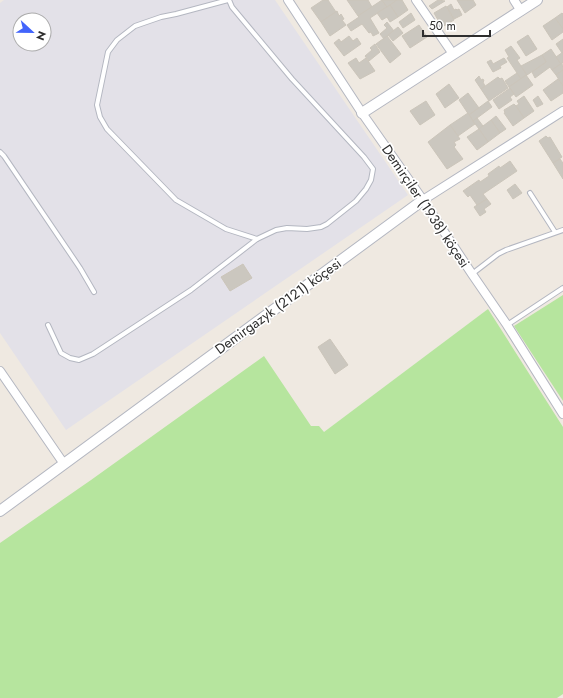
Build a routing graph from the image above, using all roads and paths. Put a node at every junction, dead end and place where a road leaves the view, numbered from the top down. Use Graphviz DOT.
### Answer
graph roads {
  1 [pos="228,0"];
  2 [pos="288,0"];
  3 [pos="416,0"];
  4 [pos="514,0"];
  5 [pos="537,0"];
  6 [pos="521,10"];
  7 [pos="453,54"];
  8 [pos="563,112"];
  9 [pos="362,113"];
  10 [pos="0,152"];
  11 [pos="530,193"];
  12 [pos="423,200"];
  13 [pos="563,230"];
  14 [pos="555,232"];
  15 [pos="257,239"];
  16 [pos="472,274"];
  17 [pos="563,288"];
  18 [pos="94,292"];
  19 [pos="48,325"];
  20 [pos="506,325"];
  21 [pos="0,371"];
  22 [pos="563,414"];
  23 [pos="64,464"];
  24 [pos="0,511"];
  1 -- 15 [label="lane"];
  1 -- 15 [label="lane"];
  2 -- 9 [label="street, Demirçiler (1938) köçesi"];
  3 -- 7 [label="street"];
  4 -- 6 [label="street"];
  5 -- 6 [label="street"];
  6 -- 7 [label="street"];
  7 -- 9 [label="street"];
  8 -- 12 [label="street, Demirgazyk (2121) köçesi"];
  9 -- 12 [label="street, Demirçiler (1938) köçesi"];
  10 -- 18 [label="lane"];
  11 -- 14 [label="lane"];
  12 -- 16 [label="street, Demirçiler (1938) köçesi"];
  12 -- 23 [label="street, Demirgazyk (2121) köçesi"];
  13 -- 14 [label="lane"];
  14 -- 16 [label="lane"];
  15 -- 19 [label="lane"];
  16 -- 20 [label="street, Demirçiler (1938) köçesi"];
  17 -- 20 [label="lane"];
  20 -- 22 [label="street, Demirçiler (1938) köçesi"];
  21 -- 23 [label="street"];
  23 -- 24 [label="street, Demirgazyk (2121) köçesi"];
}
